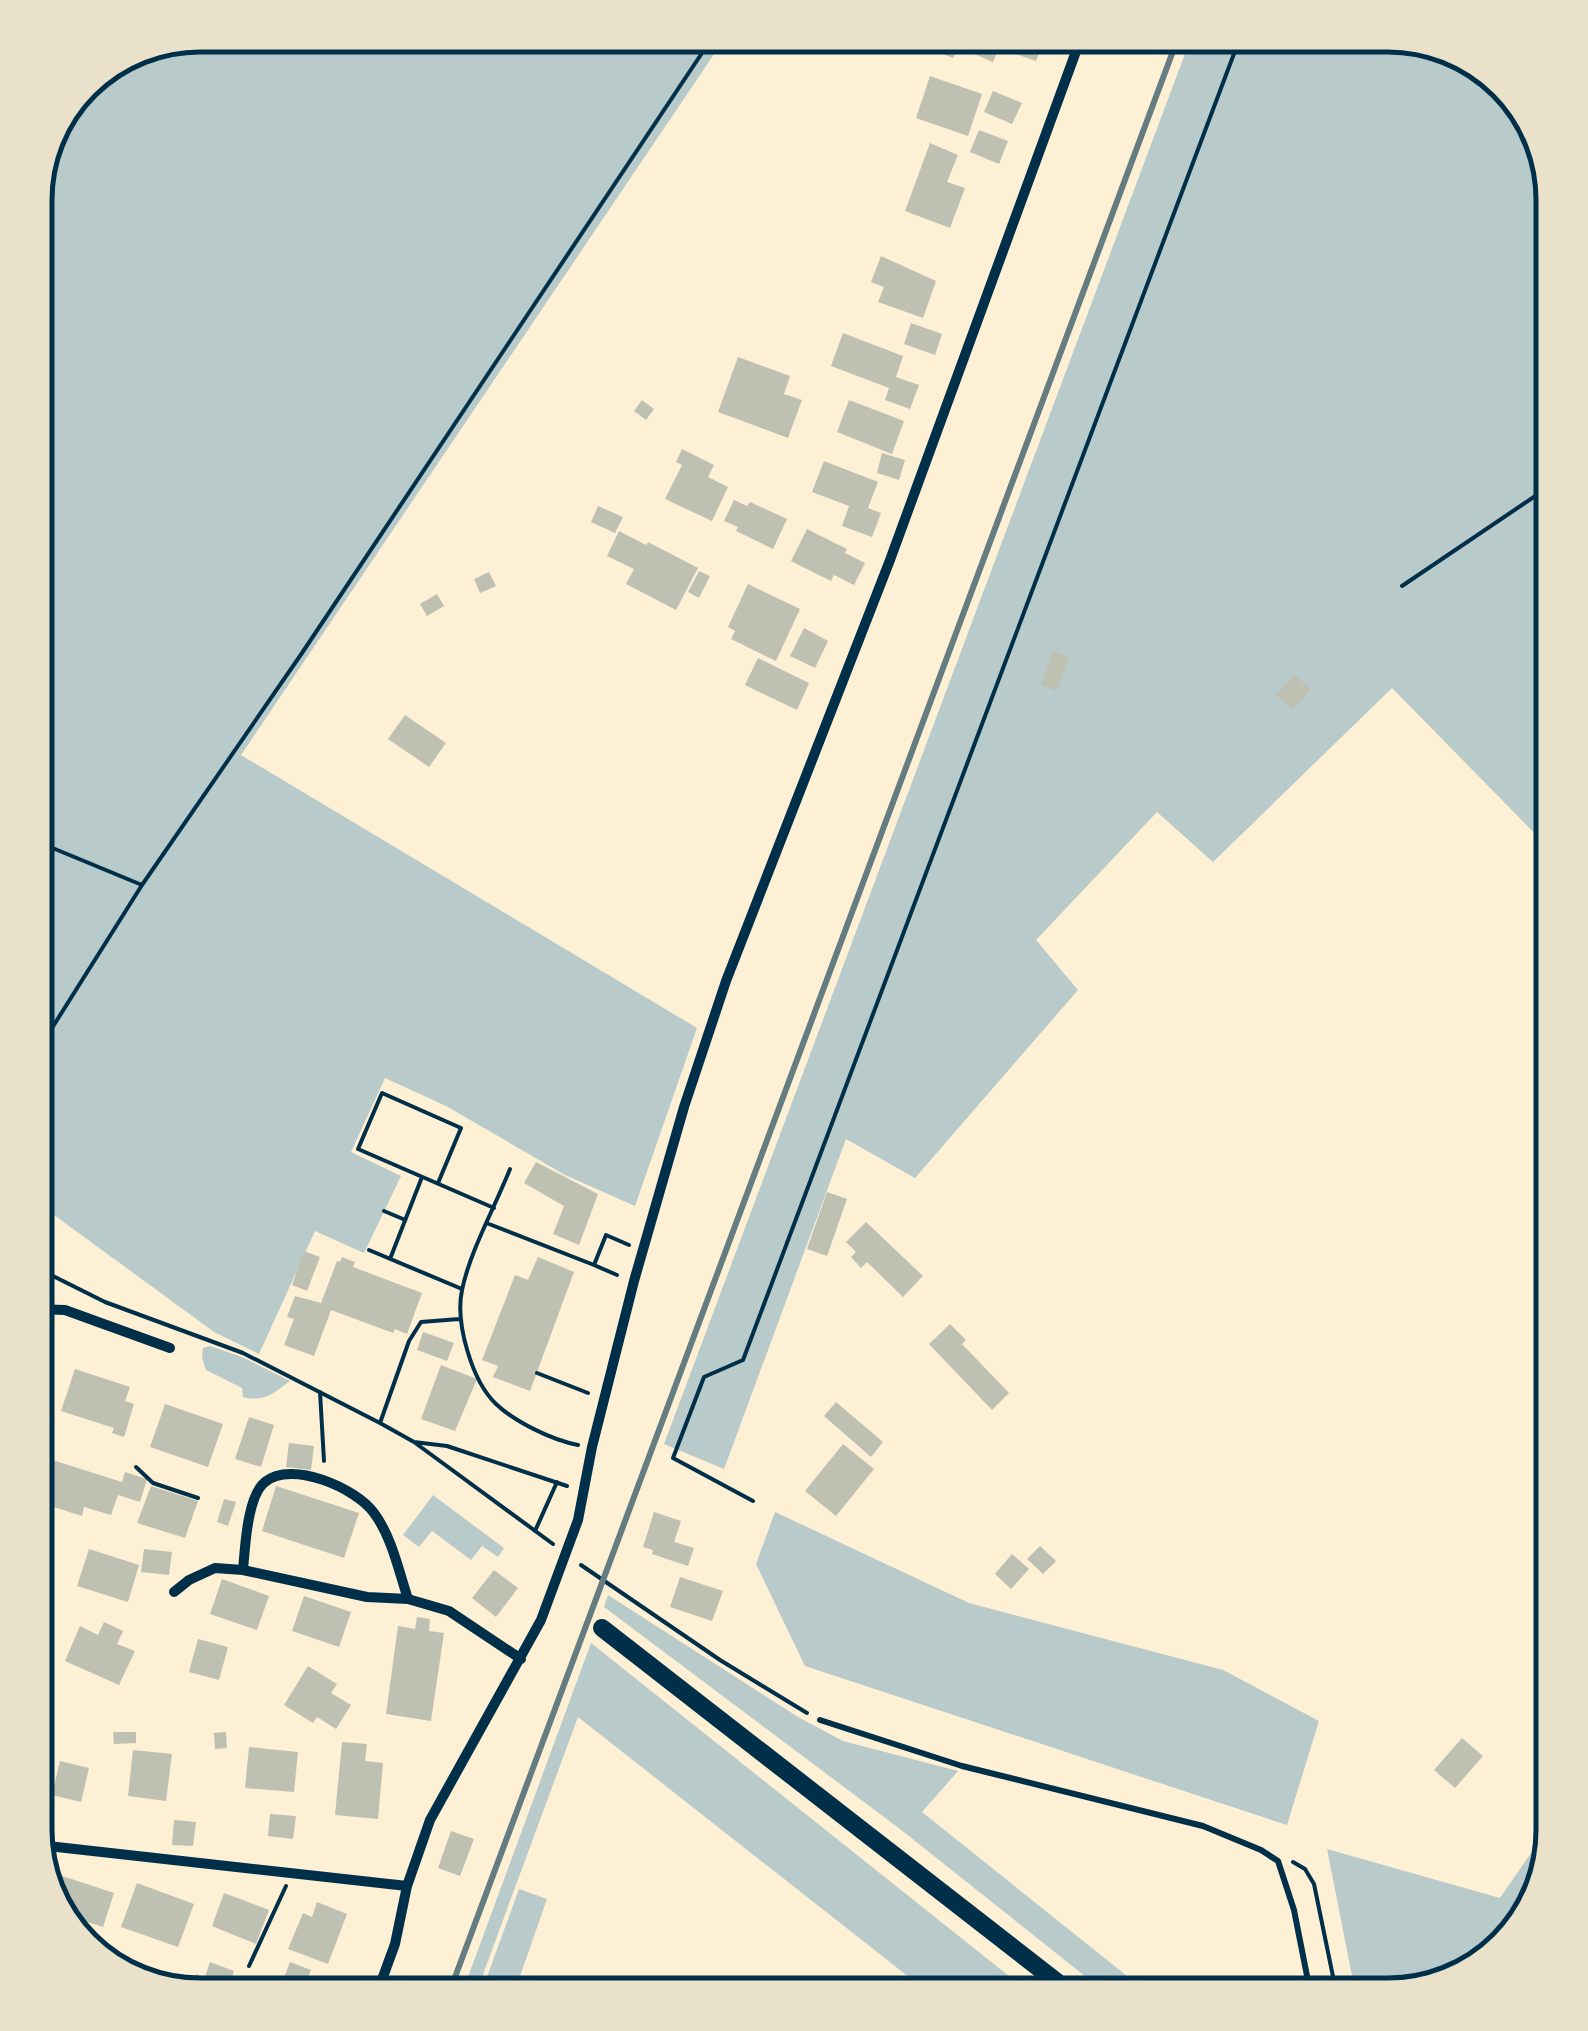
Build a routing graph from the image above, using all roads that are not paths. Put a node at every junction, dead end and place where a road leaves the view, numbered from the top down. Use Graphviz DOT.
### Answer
graph roads {
  1 [pos="1076,53"];
  2 [pos="52,1310"];
  3 [pos="170,1348"];
  4 [pos="243,1570"];
  5 [pos="174,1592"];
  6 [pos="408,1599"];
  7 [pos="602,1628"];
  8 [pos="521,1659"];
  9 [pos="820,1720"];
  10 [pos="54,1847"];
  11 [pos="407,1886"];
  12 [pos="383,1978"];
  13 [pos="1052,1978"];
  14 [pos="1307,1978"];
  1 -- 8 [label="street"];
  2 -- 3 [label="street"];
  4 -- 5 [label="street"];
  4 -- 6 [label="street"];
  4 -- 6 [label="street"];
  6 -- 8 [label="street"];
  7 -- 13 [label="main road"];
  8 -- 11 [label="street"];
  9 -- 14 [label="lane"];
  10 -- 11 [label="street"];
  11 -- 12 [label="street"];
}
